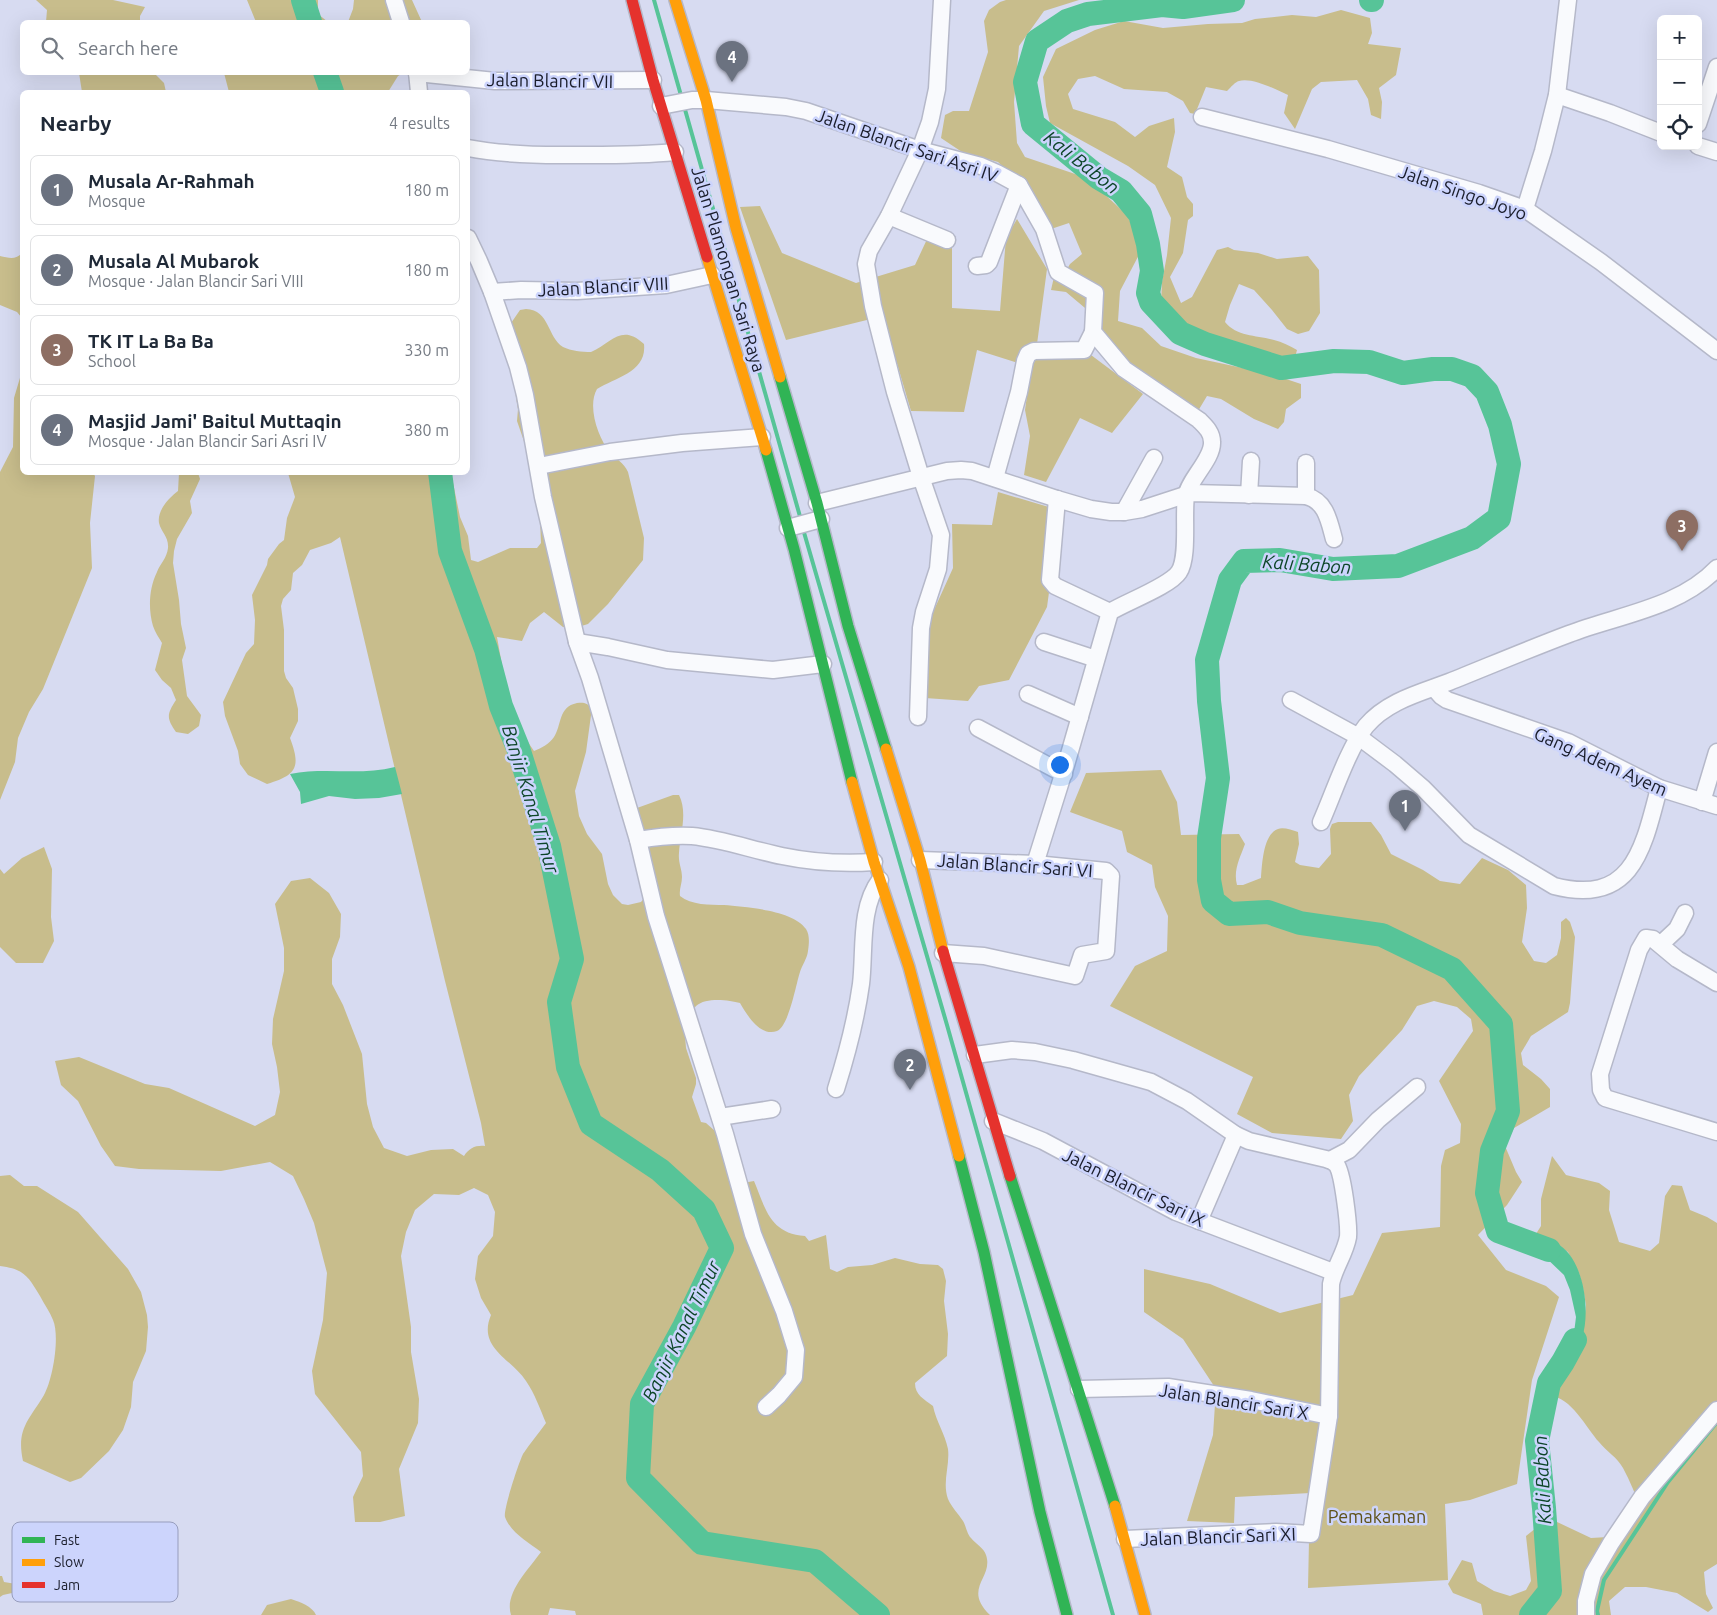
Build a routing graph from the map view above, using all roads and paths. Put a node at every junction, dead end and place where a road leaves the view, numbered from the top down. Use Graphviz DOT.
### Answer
graph roads {
  1 [pos="394,0"];
  2 [pos="632,0"];
  3 [pos="675,0"];
  4 [pos="942,0"];
  5 [pos="1568,0"];
  6 [pos="400,20"];
  7 [pos="1717,67"];
  8 [pos="417,75"];
  9 [pos="436,75"];
  10 [pos="653,80"];
  11 [pos="419,90"];
  12 [pos="1556,95"];
  13 [pos="699,100"];
  14 [pos="666,105"];
  15 [pos="1702,112"];
  16 [pos="1202,117"];
  17 [pos="1657,131"];
  18 [pos="1702,147"];
  19 [pos="470,148"];
  20 [pos="920,150"];
  21 [pos="676,152"];
  22 [pos="1717,152"];
  23 [pos="1019,185"];
  24 [pos="1525,209"];
  25 [pos="889,216"];
  26 [pos="947,240"];
  27 [pos="470,242"];
  28 [pos="977,266"];
  29 [pos="712,276"];
  30 [pos="492,292"];
  31 [pos="1093,332"];
  32 [pos="1717,351"];
  33 [pos="762,437"];
  34 [pos="1154,458"];
  35 [pos="1251,461"];
  36 [pos="1306,463"];
  37 [pos="538,466"];
  38 [pos="921,477"];
  39 [pos="995,478"];
  40 [pos="1186,495"];
  41 [pos="1249,495"];
  42 [pos="1306,496"];
  43 [pos="1058,499"];
  44 [pos="817,503"];
  45 [pos="1124,512"];
  46 [pos="803,524"];
  47 [pos="1334,538"];
  48 [pos="1717,568"];
  49 [pos="1110,612"];
  50 [pos="577,642"];
  51 [pos="1044,642"];
  52 [pos="1096,659"];
  53 [pos="822,664"];
  54 [pos="1434,688"];
  55 [pos="1028,694"];
  56 [pos="1291,700"];
  57 [pos="1080,716"];
  58 [pos="918,717"];
  59 [pos="978,728"];
  60 [pos="1359,737"];
  61 [pos="1717,752"];
  62 [pos="1064,774"];
  63 [pos="1658,788"];
  64 [pos="1710,804"];
  65 [pos="1320,822"];
  66 [pos="638,840"];
  67 [pos="920,860"];
  68 [pos="874,862"];
  69 [pos="1035,864"];
  70 [pos="880,880"];
  71 [pos="1685,913"];
  72 [pos="1660,944"];
  73 [pos="943,953"];
  74 [pos="1717,982"];
  75 [pos="975,1055"];
  76 [pos="1417,1086"];
  77 [pos="836,1088"];
  78 [pos="772,1108"];
  79 [pos="720,1117"];
  80 [pos="993,1121"];
  81 [pos="1717,1132"];
  82 [pos="1236,1135"];
  83 [pos="1330,1160"];
  84 [pos="1199,1220"];
  85 [pos="1333,1272"];
  86 [pos="1079,1389"];
  87 [pos="766,1407"];
  88 [pos="1717,1410"];
  89 [pos="1329,1416"];
  90 [pos="1125,1539"];
  91 [pos="1067,1615"];
  92 [pos="1145,1615"];
  93 [pos="1586,1615"];
  1 -- 6 [label="street"];
  2 -- 10 [label="street, Jalan Plamongan Sari Raya"];
  3 -- 13 [label="street"];
  4 -- 20 [label="street"];
  5 -- 12 [label="street"];
  7 -- 15 [label="street"];
  8 -- 11 [label="street"];
  9 -- 10 [label="street, Jalan Blancir VII"];
  10 -- 14 [label="street, Jalan Plamongan Sari Raya"];
  12 -- 17 [label="street"];
  12 -- 24 [label="street"];
  13 -- 14 [label="street, Jalan Blancir Sari Asri IV"];
  13 -- 20 [label="street, Jalan Blancir Sari Asri IV"];
  13 -- 44 [label="street"];
  14 -- 21 [label="street, Jalan Plamongan Sari Raya"];
  16 -- 24 [label="street, Jalan Singo Joyo"];
  18 -- 22 [label="street"];
  19 -- 21 [label="street"];
  20 -- 23 [label="street, Jalan Blancir Sari Asri IV"];
  20 -- 25 [label="street"];
  21 -- 29 [label="street, Jalan Plamongan Sari Raya"];
  23 -- 28 [label="street"];
  23 -- 31 [label="street, Jalan Blancir Sari Asri IV"];
  24 -- 32 [label="street, Jalan Singo Joyo"];
  25 -- 26 [label="street"];
  25 -- 38 [label="street"];
  27 -- 30 [label="street"];
  29 -- 30 [label="street, Jalan Blancir VIII"];
  29 -- 33 [label="street, Jalan Plamongan Sari Raya"];
  30 -- 37 [label="street"];
  31 -- 39 [label="street"];
  31 -- 40 [label="street"];
  33 -- 37 [label="street"];
  33 -- 46 [label="street, Jalan Plamongan Sari Raya"];
  34 -- 45 [label="street"];
  35 -- 41 [label="street"];
  36 -- 42 [label="street"];
  37 -- 50 [label="street"];
  38 -- 39 [label="street"];
  38 -- 44 [label="street"];
  38 -- 58 [label="street"];
  39 -- 43 [label="street"];
  40 -- 41 [label="street"];
  40 -- 45 [label="street"];
  40 -- 49 [label="street"];
  41 -- 42 [label="street"];
  42 -- 47 [label="street"];
  43 -- 45 [label="street"];
  43 -- 49 [label="street"];
  44 -- 46 [label="street"];
  46 -- 53 [label="street, Jalan Plamongan Sari Raya"];
  46 -- 67 [label="street"];
  48 -- 54 [label="street"];
  49 -- 52 [label="street"];
  50 -- 53 [label="street"];
  50 -- 66 [label="street"];
  51 -- 52 [label="street"];
  52 -- 57 [label="street"];
  53 -- 68 [label="street, Jalan Plamongan Sari Raya"];
  54 -- 60 [label="street"];
  54 -- 63 [label="street, Gang Adem Ayem"];
  55 -- 57 [label="street"];
  56 -- 60 [label="street"];
  57 -- 62 [label="street"];
  59 -- 62 [label="street"];
  60 -- 63 [label="street"];
  60 -- 65 [label="street"];
  61 -- 64 [label="street"];
  62 -- 69 [label="street"];
  63 -- 64 [label="street, Gang Adem Ayem"];
  66 -- 68 [label="street"];
  66 -- 79 [label="street"];
  67 -- 69 [label="street, Jalan Blancir Sari VI"];
  67 -- 73 [label="street"];
  68 -- 70 [label="street, Jalan Plamongan Sari Raya"];
  69 -- 73 [label="street, Jalan Blancir Sari VI"];
  70 -- 77 [label="street"];
  70 -- 91 [label="street, Jalan Plamongan Sari Raya"];
  71 -- 72 [label="street"];
  72 -- 74 [label="street"];
  72 -- 81 [label="street"];
  73 -- 75 [label="street"];
  75 -- 80 [label="street"];
  75 -- 82 [label="street"];
  76 -- 83 [label="street"];
  78 -- 79 [label="street"];
  79 -- 87 [label="street"];
  80 -- 84 [label="street, Jalan Blancir Sari IX"];
  80 -- 86 [label="street"];
  82 -- 83 [label="street"];
  82 -- 84 [label="street"];
  83 -- 85 [label="street"];
  84 -- 85 [label="street, Jalan Blancir Sari IX"];
  85 -- 89 [label="street"];
  86 -- 89 [label="street, Jalan Blancir Sari X"];
  86 -- 90 [label="street"];
  88 -- 93 [label="street"];
  89 -- 90 [label="street, Jalan Blancir Sari XI"];
  90 -- 92 [label="street"];
}
